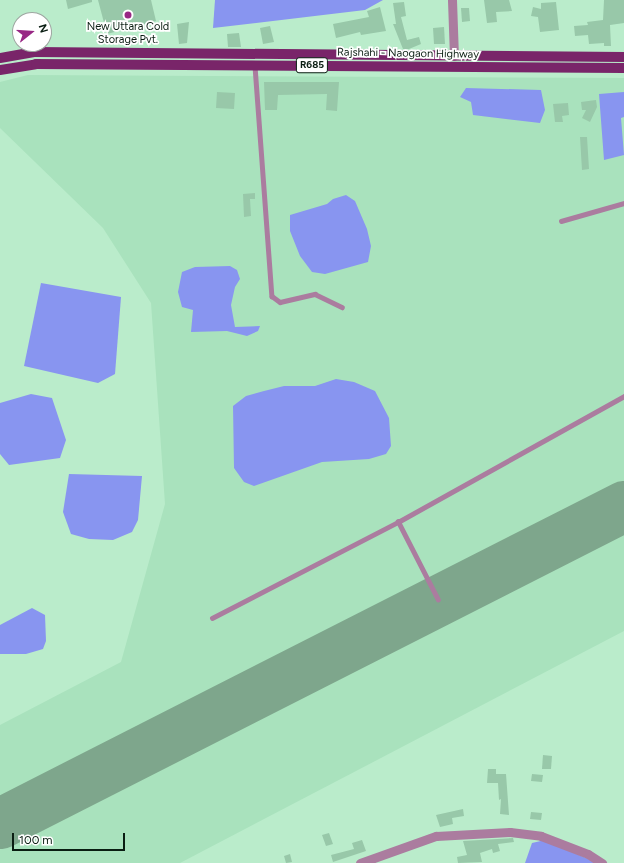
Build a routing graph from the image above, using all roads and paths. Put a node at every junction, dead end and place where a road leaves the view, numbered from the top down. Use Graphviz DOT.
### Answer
graph roads {
  1 [pos="452,0"];
  2 [pos="454,56"];
  3 [pos="624,57"];
  4 [pos="0,58"];
  5 [pos="256,64"];
  6 [pos="624,68"];
  7 [pos="0,70"];
  8 [pos="624,203"];
  9 [pos="561,221"];
  10 [pos="342,306"];
  11 [pos="624,396"];
  12 [pos="398,522"];
  13 [pos="438,600"];
  14 [pos="212,618"];
  15 [pos="360,863"];
  16 [pos="602,863"];
  1 -- 2 [label="street"];
  2 -- 3 [label="main road, Rajshahi - Naogaon Highway / R685"];
  2 -- 4 [label="main road, Rajshahi - Naogaon Highway / R685"];
  5 -- 6 [label="main road, Rajshahi - Naogaon Highway / R685"];
  5 -- 7 [label="main road, Rajshahi - Naogaon Highway / R685"];
  5 -- 10 [label="lane"];
  8 -- 9 [label="lane"];
  11 -- 12 [label="lane"];
  12 -- 13 [label="lane"];
  12 -- 14 [label="lane"];
  15 -- 16 [label="street"];
}
